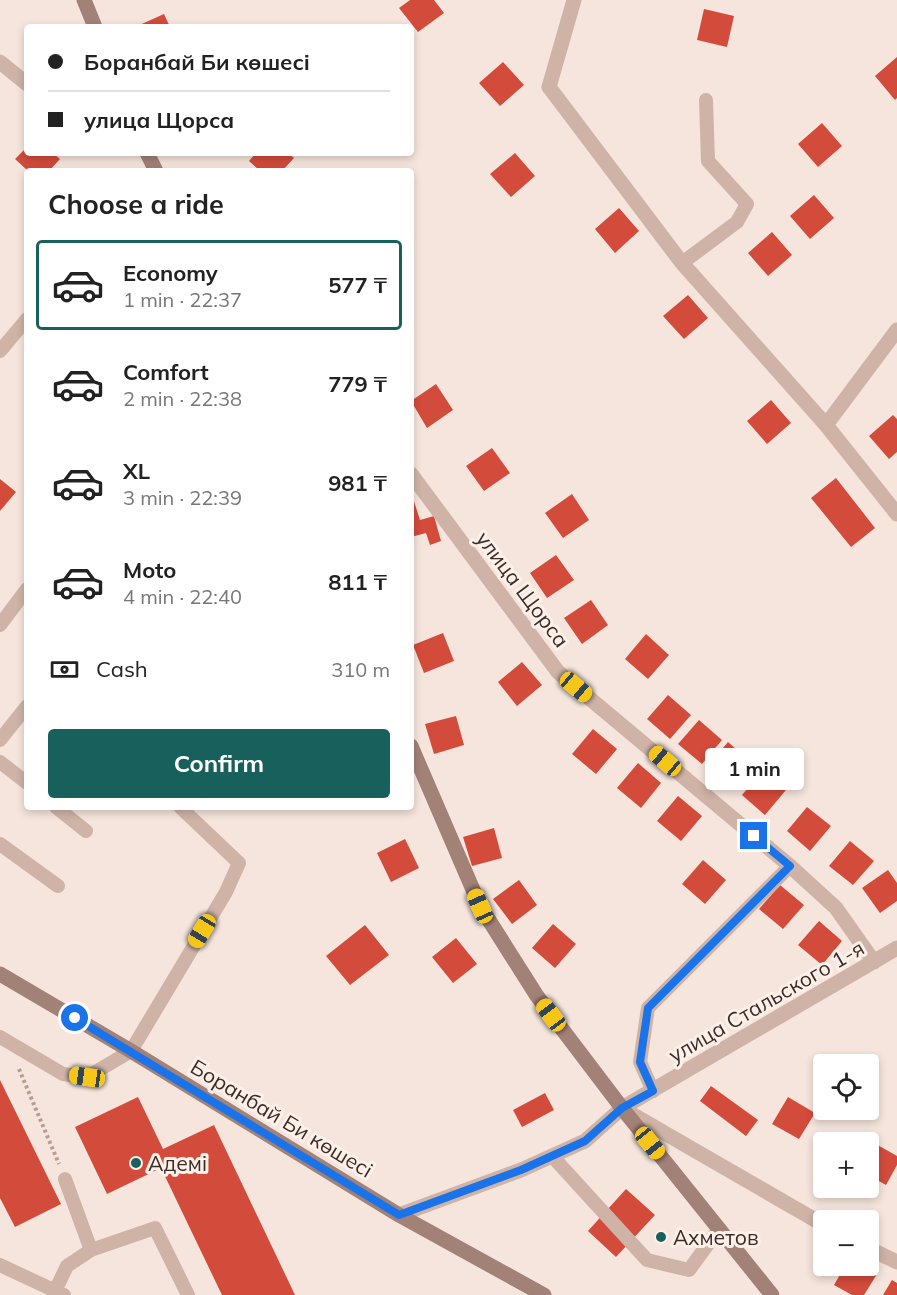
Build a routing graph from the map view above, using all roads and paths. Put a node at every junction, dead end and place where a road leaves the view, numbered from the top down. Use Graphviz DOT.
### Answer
graph roads {
  1 [pos="84,0"];
  2 [pos="574,0"];
  3 [pos="94,24"];
  4 [pos="0,62"];
  5 [pos="24,82"];
  6 [pos="706,100"];
  7 [pos="682,263"];
  8 [pos="24,323"];
  9 [pos="897,330"];
  10 [pos="0,351"];
  11 [pos="826,425"];
  12 [pos="414,478"];
  13 [pos="897,514"];
  14 [pos="24,594"];
  15 [pos="0,625"];
  16 [pos="24,710"];
  17 [pos="0,740"];
  18 [pos="414,753"];
  19 [pos="0,762"];
  20 [pos="24,781"];
  21 [pos="60,810"];
  22 [pos="183,810"];
  23 [pos="86,831"];
  24 [pos="0,844"];
  25 [pos="790,866"];
  26 [pos="58,886"];
  27 [pos="897,948"];
  28 [pos="874,962"];
  29 [pos="0,974"];
  30 [pos="4,1040"];
  31 [pos="130,1051"];
  32 [pos="653,1091"];
  33 [pos="622,1108"];
  34 [pos="552,1156"];
  35 [pos="66,1179"];
  36 [pos="399,1215"];
  37 [pos="813,1219"];
  38 [pos="719,1229"];
  39 [pos="91,1250"];
  40 [pos="879,1253"];
  41 [pos="897,1262"];
  42 [pos="1,1264"];
  43 [pos="60,1293"];
  44 [pos="188,1295"];
  45 [pos="544,1295"];
  46 [pos="772,1295"];
  1 -- 3 [label="street"];
  2 -- 7 [label="street"];
  4 -- 5 [label="street"];
  6 -- 7 [label="lane"];
  7 -- 11 [label="street"];
  8 -- 10 [label="lane"];
  9 -- 11 [label="street"];
  11 -- 13 [label="street"];
  12 -- 25 [label="street, улица Щорса"];
  14 -- 15 [label="lane"];
  16 -- 17 [label="lane"];
  18 -- 33 [label="street"];
  19 -- 20 [label="lane"];
  21 -- 23 [label="lane"];
  22 -- 31 [label="lane"];
  24 -- 26 [label="lane"];
  25 -- 28 [label="street, улица Щорса"];
  25 -- 32 [label="lane"];
  27 -- 28 [label="street, улица Стальского 1-я"];
  28 -- 32 [label="street, улица Стальского 1-я"];
  29 -- 31 [label="street, Боранбай Би көшесі"];
  30 -- 31 [label="lane"];
  30 -- 35 [label="path"];
  31 -- 36 [label="street, Боранбай Би көшесі"];
  32 -- 33 [label="street, улица Стальского 1-я"];
  33 -- 34 [label="street, улица Стальского 1-я"];
  33 -- 37 [label="street"];
  33 -- 38 [label="street"];
  34 -- 36 [label="street, улица Стальского 1-я"];
  34 -- 38 [label="lane"];
  35 -- 39 [label="lane"];
  36 -- 45 [label="street, Боранбай Би көшесі"];
  38 -- 46 [label="street"];
  39 -- 43 [label="lane"];
  39 -- 44 [label="lane"];
  40 -- 41 [label="street"];
  42 -- 43 [label="lane"];
}
